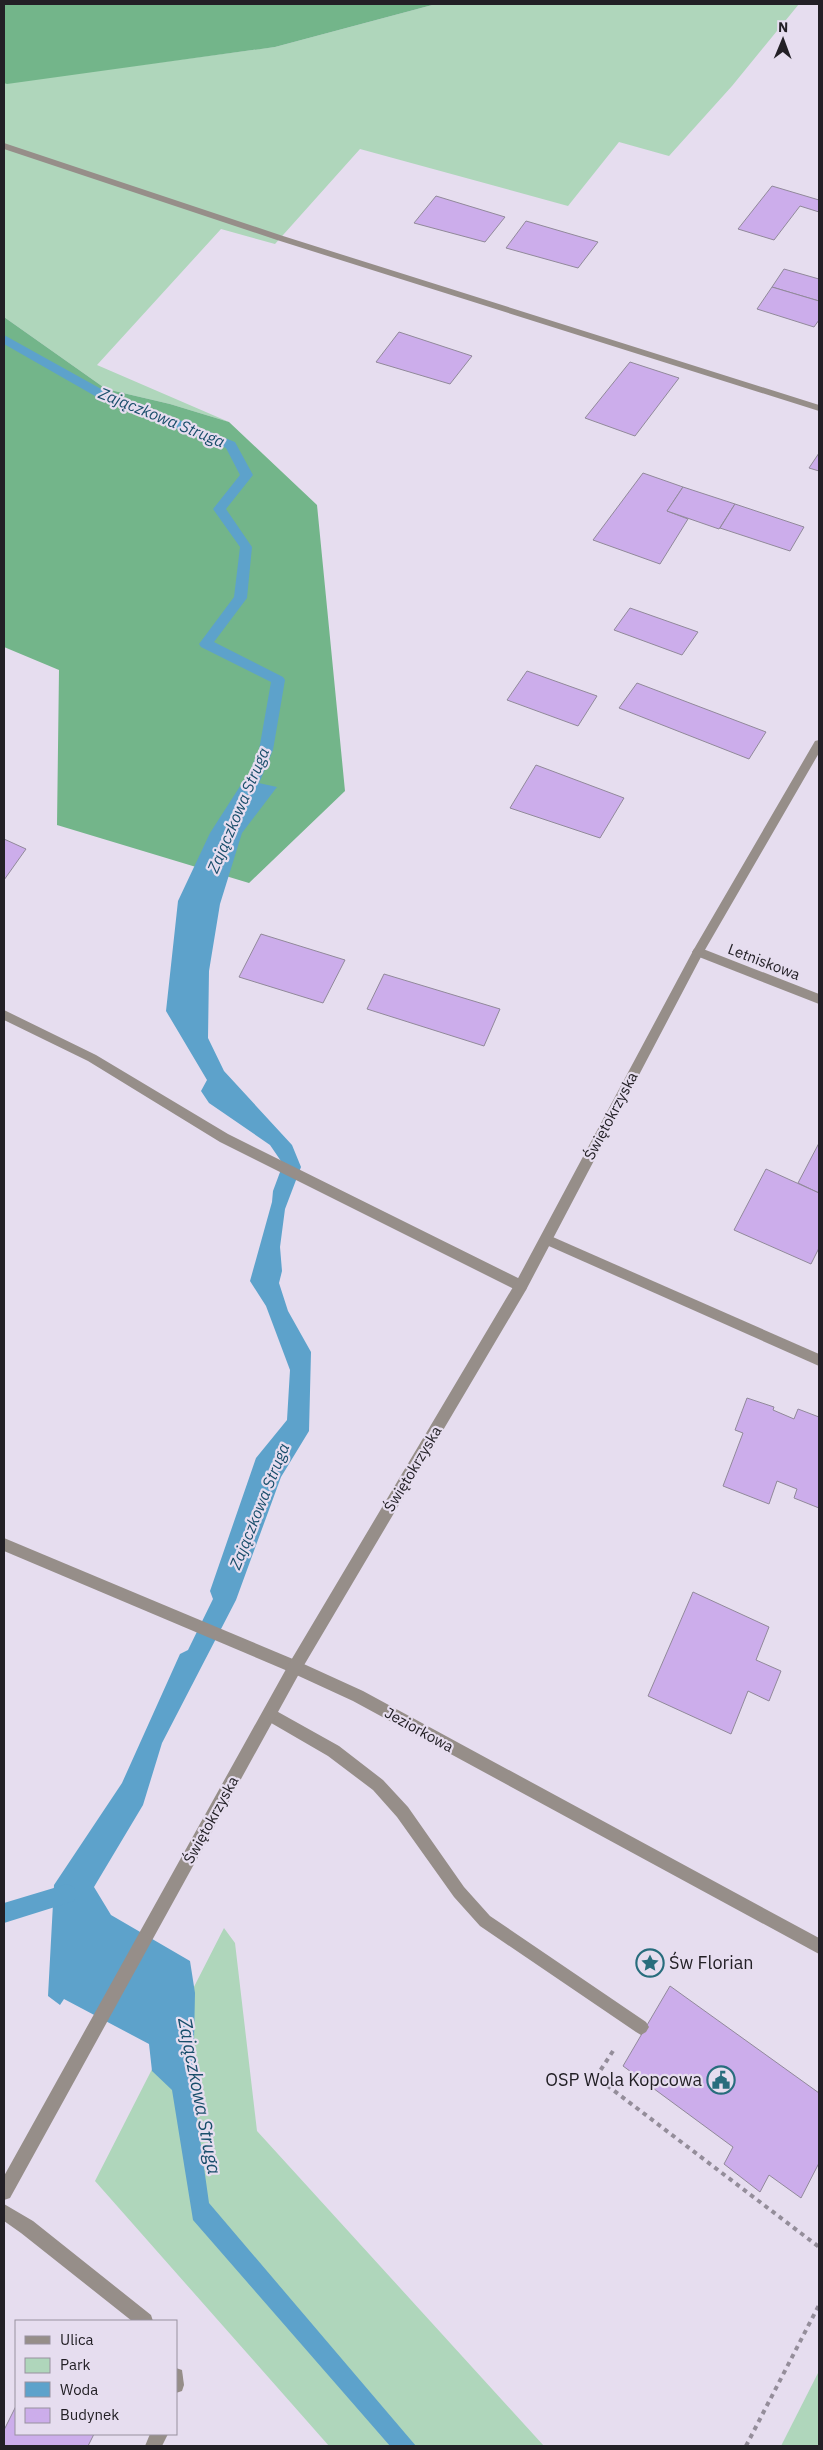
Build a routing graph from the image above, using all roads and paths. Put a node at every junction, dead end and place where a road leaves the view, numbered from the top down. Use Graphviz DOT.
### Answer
graph roads {
  1 [pos="4,146"];
  2 [pos="819,408"];
  3 [pos="819,744"];
  4 [pos="698,952"];
  5 [pos="819,999"];
  6 [pos="4,1015"];
  7 [pos="546,1239"];
  8 [pos="521,1286"];
  9 [pos="819,1360"];
  10 [pos="4,1544"];
  11 [pos="295,1667"];
  12 [pos="271,1715"];
  13 [pos="819,1946"];
  14 [pos="641,2026"];
  15 [pos="4,2192"];
  16 [pos="4,2212"];
  17 [pos="819,2305"];
  18 [pos="144,2320"];
  19 [pos="746,2446"];
  1 -- 2 [label="street"];
  3 -- 4 [label="street, Świętokrzyska"];
  4 -- 5 [label="street, Letniskowa"];
  4 -- 7 [label="street, Świętokrzyska"];
  6 -- 8 [label="street"];
  7 -- 8 [label="street, Świętokrzyska"];
  7 -- 9 [label="street"];
  8 -- 11 [label="street, Świętokrzyska"];
  10 -- 11 [label="street, Jeziorkowa"];
  11 -- 12 [label="street, Świętokrzyska"];
  11 -- 13 [label="street, Jeziorkowa"];
  12 -- 14 [label="street"];
  12 -- 15 [label="street, Świętokrzyska"];
  16 -- 18 [label="street"];
  17 -- 19 [label="path"];
}
